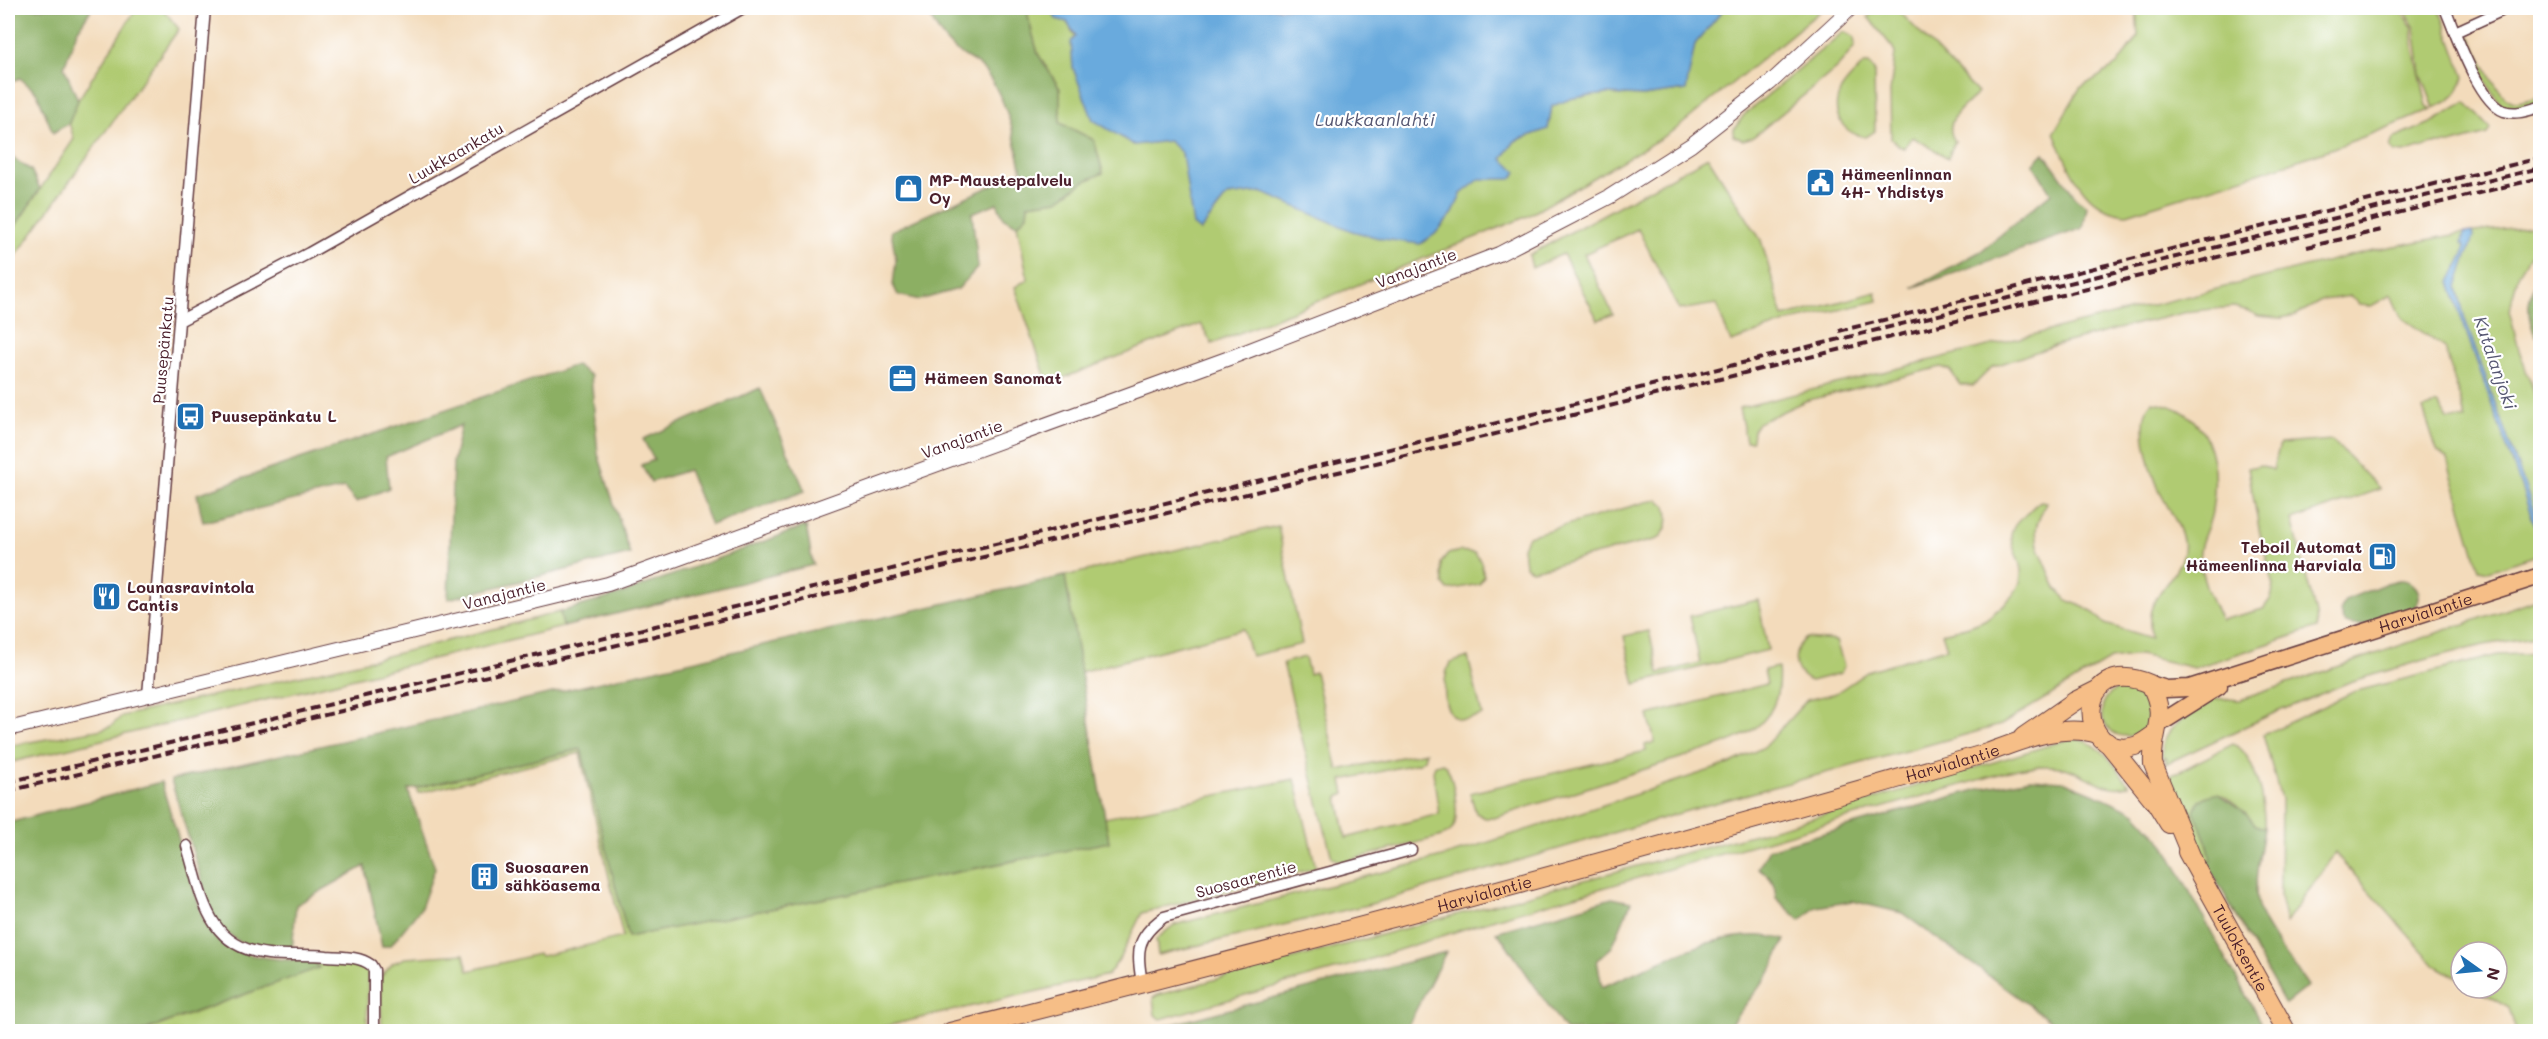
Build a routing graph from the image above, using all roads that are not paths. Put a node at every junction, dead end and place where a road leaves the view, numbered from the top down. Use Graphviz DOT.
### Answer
graph roads {
  1 [pos="205,8"];
  2 [pos="743,8"];
  3 [pos="1851,8"];
  4 [pos="2445,8"];
  5 [pos="2501,11"];
  6 [pos="2455,32"];
  7 [pos="2541,106"];
  8 [pos="181,320"];
  9 [pos="2541,576"];
  10 [pos="2244,673"];
  11 [pos="2150,684"];
  12 [pos="2097,690"];
  13 [pos="148,695"];
  14 [pos="8,729"];
  15 [pos="2157,729"];
  16 [pos="2102,738"];
  17 [pos="2015,742"];
  18 [pos="187,846"];
  19 [pos="1412,850"];
  20 [pos="2194,863"];
  21 [pos="1142,984"];
  22 [pos="374,1032"];
  23 [pos="950,1032"];
  24 [pos="2287,1032"];
  1 -- 8 [label="street, Puusepänkatu"];
  2 -- 8 [label="street, Luukkaankatu"];
  3 -- 13 [label="street, Vanajantie"];
  4 -- 6 [label="street"];
  5 -- 6 [label="street"];
  6 -- 7 [label="street"];
  8 -- 13 [label="street, Puusepänkatu"];
  9 -- 10 [label="main road, Harvialantie"];
  10 -- 11 [label="main road, Harvialantie"];
  10 -- 15 [label="main road, Harvialantie"];
  11 -- 12 [label="highway"];
  11 -- 15 [label="highway"];
  12 -- 16 [label="highway"];
  12 -- 17 [label="highway, Harvialantie"];
  13 -- 14 [label="street, Vanajantie"];
  15 -- 16 [label="highway"];
  15 -- 20 [label="highway, Tuuloksentie"];
  16 -- 17 [label="highway, Harvialantie"];
  16 -- 20 [label="highway, Tuuloksentie"];
  17 -- 21 [label="highway, Harvialantie"];
  18 -- 22 [label="street"];
  19 -- 21 [label="street, Suosaarentie"];
  20 -- 24 [label="highway, Tuuloksentie"];
  21 -- 23 [label="highway, Harvialantie"];
}
